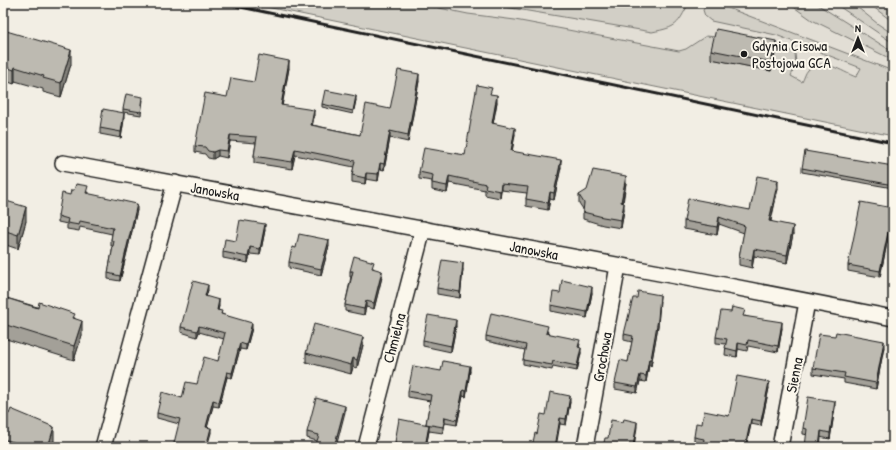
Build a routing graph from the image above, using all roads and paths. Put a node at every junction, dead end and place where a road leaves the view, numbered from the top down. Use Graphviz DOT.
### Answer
graph roads {
  1 [pos="64,163"];
  2 [pos="174,183"];
  3 [pos="423,229"];
  4 [pos="618,266"];
  5 [pos="808,302"];
  6 [pos="893,318"];
  7 [pos="103,447"];
  8 [pos="366,447"];
  9 [pos="585,447"];
  10 [pos="780,447"];
  1 -- 2 [label="street, Janowska"];
  2 -- 3 [label="street, Janowska"];
  2 -- 7 [label="street, Janowska"];
  3 -- 4 [label="street, Janowska"];
  3 -- 8 [label="street, Chmielna"];
  4 -- 5 [label="street, Janowska"];
  4 -- 9 [label="street, Grochowa"];
  5 -- 6 [label="street, Janowska"];
  5 -- 10 [label="street, Sienna"];
}
